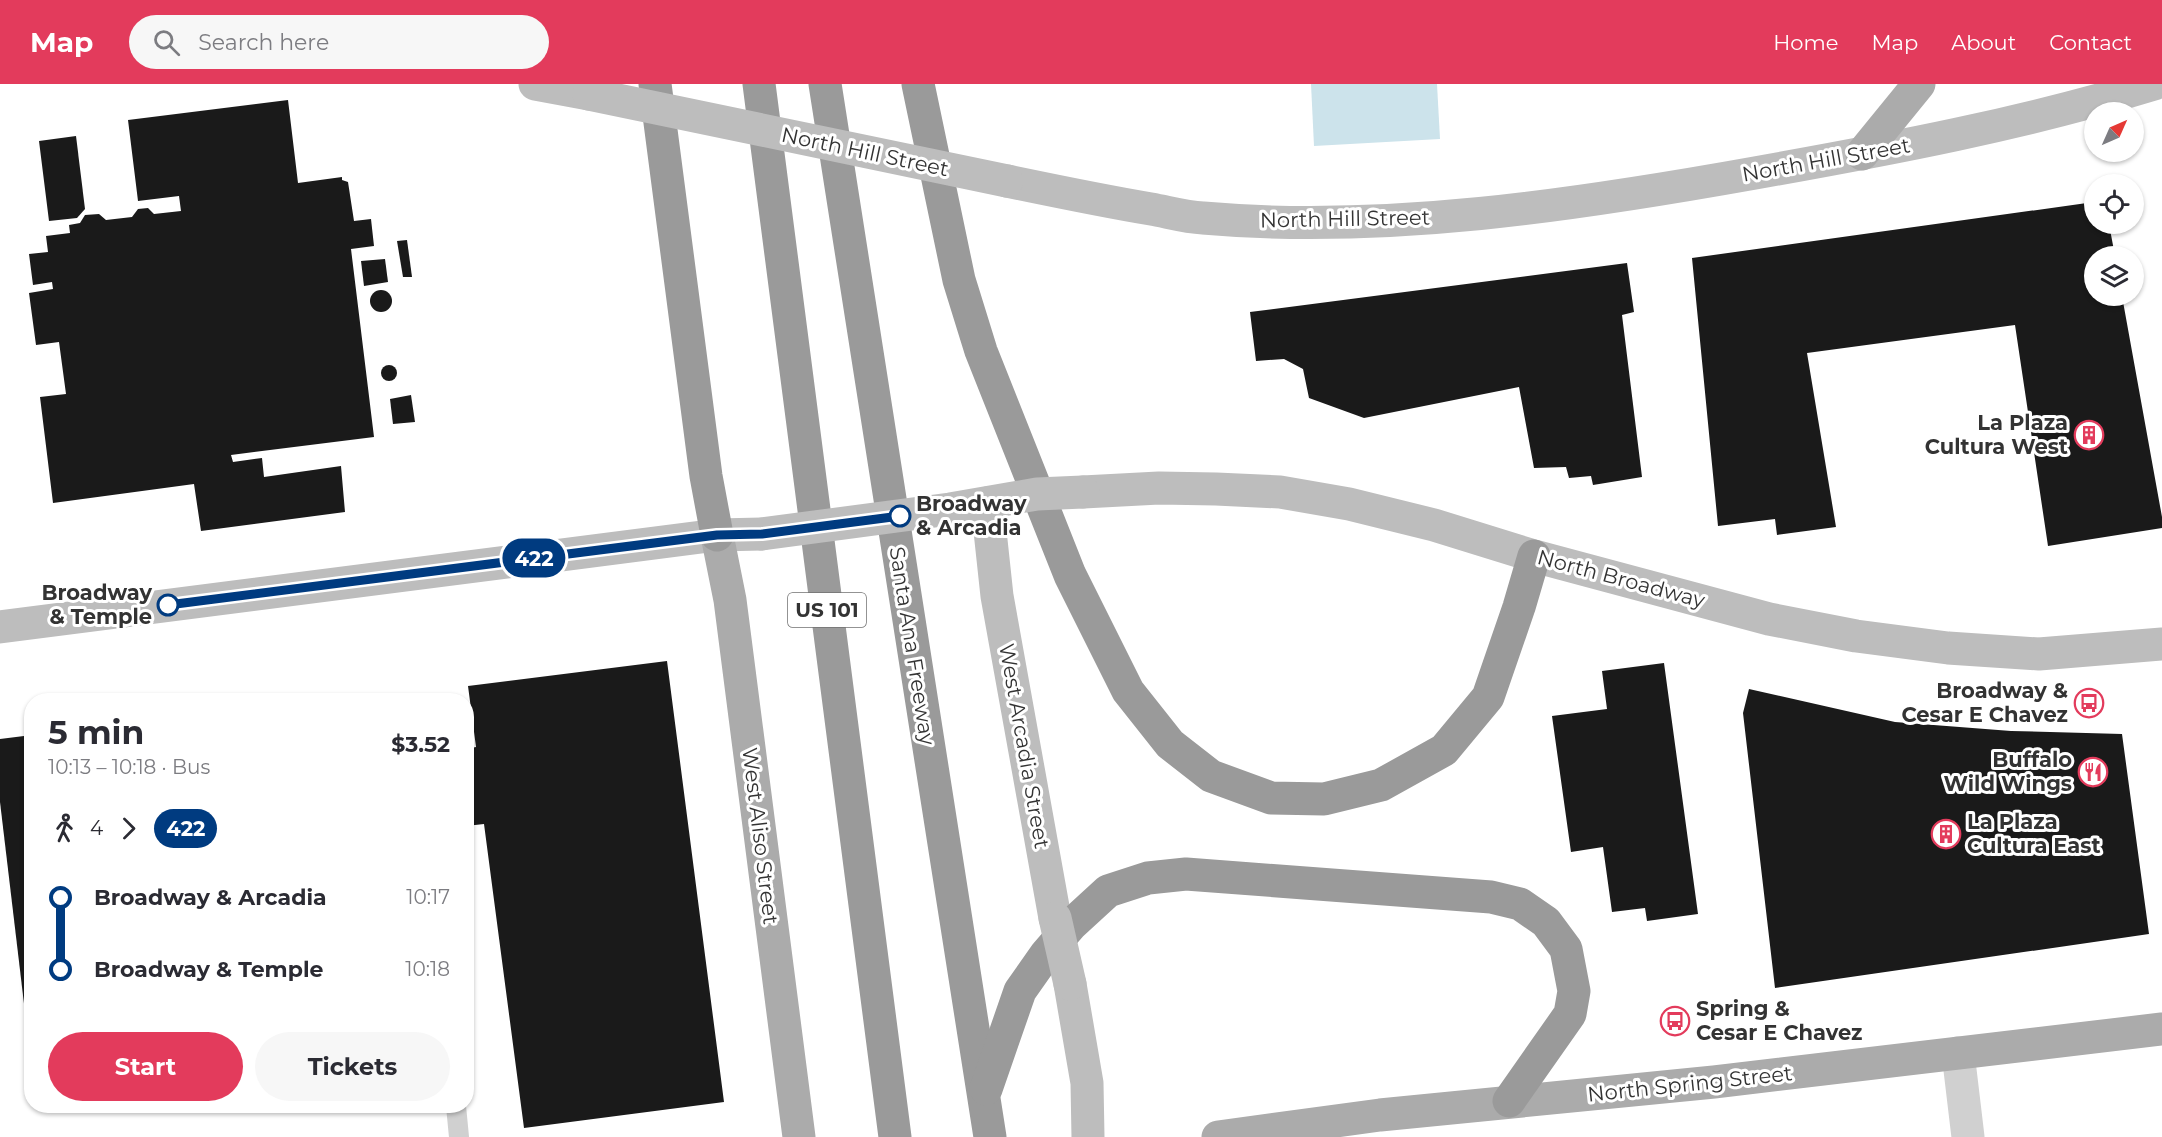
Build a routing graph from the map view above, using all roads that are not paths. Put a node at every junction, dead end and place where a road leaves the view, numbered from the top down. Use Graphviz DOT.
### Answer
graph roads {
  1 [pos="536,84"];
  2 [pos="656,84"];
  3 [pos="759,84"];
  4 [pos="825,84"];
  5 [pos="918,84"];
  6 [pos="1919,84"];
  7 [pos="2154,84"];
  8 [pos="1862,154"];
  9 [pos="987,503"];
  10 [pos="717,535"];
  11 [pos="1534,556"];
  12 [pos="0,627"];
  13 [pos="2162,644"];
  14 [pos="2162,1029"];
  15 [pos="1958,1053"];
  16 [pos="984,1094"];
  17 [pos="1509,1101"];
  18 [pos="457,1113"];
  19 [pos="459,1137"];
  20 [pos="799,1137"];
  21 [pos="895,1137"];
  22 [pos="990,1137"];
  23 [pos="1088,1137"];
  24 [pos="1218,1137"];
  25 [pos="1968,1137"];
  1 -- 8 [label="main road, North Hill Street, bridge"];
  2 -- 10 [label="highway"];
  3 -- 21 [label="highway, US 101"];
  4 -- 16 [label="highway, Santa Ana Freeway"];
  5 -- 11 [label="highway"];
  6 -- 8 [label="main road"];
  7 -- 8 [label="main road, North Hill Street"];
  9 -- 10 [label="main road, North Broadway, bridge"];
  9 -- 11 [label="main road, North Broadway, bridge"];
  9 -- 23 [label="main road, West Arcadia Street, bridge"];
  10 -- 12 [label="main road"];
  10 -- 20 [label="main road, West Aliso Street"];
  11 -- 13 [label="main road, North Broadway"];
  14 -- 15 [label="main road, North Spring Street"];
  15 -- 17 [label="main road, North Spring Street"];
  15 -- 25 [label="street"];
  16 -- 17 [label="highway"];
  16 -- 22 [label="highway, Santa Ana Freeway"];
  17 -- 24 [label="main road, North Spring Street"];
  18 -- 19 [label="lane"];
}
